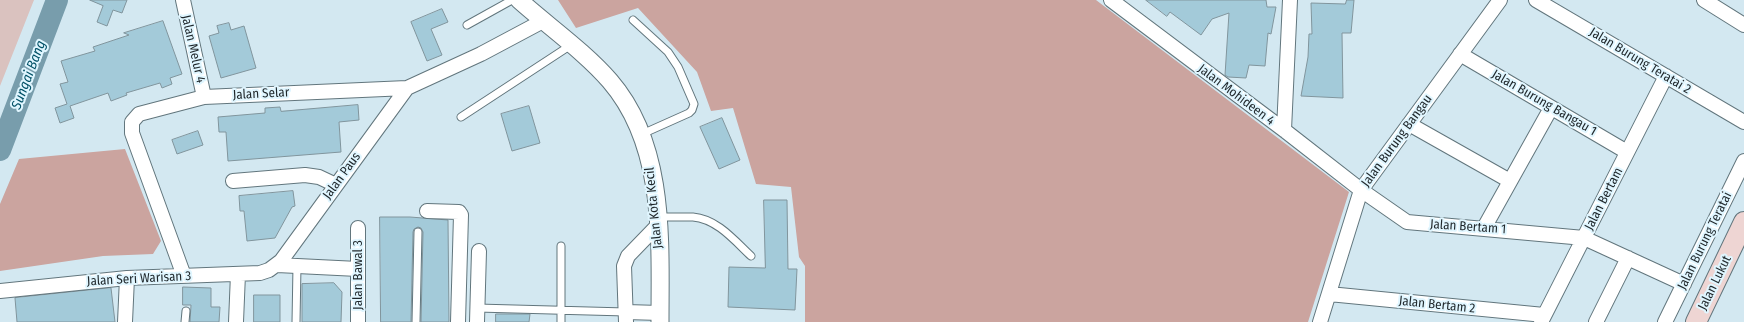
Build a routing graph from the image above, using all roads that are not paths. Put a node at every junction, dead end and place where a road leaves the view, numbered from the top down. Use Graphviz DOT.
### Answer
graph roads {
  1 [pos="183,0"];
  2 [pos="519,0"];
  3 [pos="1111,0"];
  4 [pos="1290,0"];
  5 [pos="1500,0"];
  6 [pos="1536,0"];
  7 [pos="1704,0"];
  8 [pos="634,20"];
  9 [pos="543,21"];
  10 [pos="467,25"];
  11 [pos="1744,25"];
  12 [pos="571,45"];
  13 [pos="1460,54"];
  14 [pos="1666,76"];
  15 [pos="407,88"];
  16 [pos="204,97"];
  17 [pos="1551,108"];
  18 [pos="461,117"];
  19 [pos="1744,122"];
  20 [pos="1409,124"];
  21 [pos="1284,130"];
  22 [pos="641,134"];
  23 [pos="1628,152"];
  24 [pos="1744,161"];
  25 [pos="233,181"];
  26 [pos="1510,181"];
  27 [pos="336,185"];
  28 [pos="1361,190"];
  29 [pos="427,211"];
  30 [pos="658,221"];
  31 [pos="1744,222"];
  32 [pos="358,228"];
  33 [pos="1484,228"];
  34 [pos="418,232"];
  35 [pos="1584,238"];
  36 [pos="561,246"];
  37 [pos="479,251"];
  38 [pos="751,256"];
  39 [pos="1628,258"];
  40 [pos="277,265"];
  41 [pos="296,266"];
  42 [pos="358,269"];
  43 [pos="238,274"];
  44 [pos="184,276"];
  45 [pos="127,278"];
  46 [pos="1684,284"];
  47 [pos="0,291"];
  48 [pos="1329,294"];
  49 [pos="562,310"];
  50 [pos="186,311"];
  51 [pos="477,315"];
  52 [pos="626,317"];
  53 [pos="660,317"];
  54 [pos="1543,319"];
  55 [pos="126,322"];
  56 [pos="185,322"];
  57 [pos="236,322"];
  58 [pos="296,322"];
  59 [pos="358,322"];
  60 [pos="416,322"];
  61 [pos="458,322"];
  62 [pos="561,322"];
  63 [pos="1320,322"];
  64 [pos="1596,322"];
  65 [pos="1665,322"];
  66 [pos="1696,322"];
  1 -- 16 [label="street, Jalan Melur 4"];
  2 -- 9 [label="street, Jalan Kota Kecil"];
  2 -- 10 [label="lane"];
  3 -- 21 [label="street, Jalan Mohideen 4"];
  4 -- 21 [label="street"];
  5 -- 13 [label="street, Jalan Burung Bangau"];
  6 -- 14 [label="street, Jalan Burung Teratai 2"];
  7 -- 11 [label="street"];
  8 -- 22 [label="lane"];
  9 -- 12 [label="street, Jalan Kota Kecil"];
  9 -- 15 [label="street, Jalan Selar"];
  12 -- 18 [label="lane"];
  12 -- 22 [label="street, Jalan Kota Kecil"];
  13 -- 17 [label="street, Jalan Burung Bangau 1"];
  13 -- 20 [label="street, Jalan Burung Bangau"];
  14 -- 19 [label="street, Jalan Burung Teratai 2"];
  14 -- 23 [label="street, Jalan Bertam"];
  15 -- 16 [label="street, Jalan Selar"];
  15 -- 27 [label="street, Jalan Paus"];
  16 -- 44 [label="street, Jalan Selar"];
  17 -- 23 [label="street, Jalan Burung Bangau 1"];
  17 -- 26 [label="street"];
  20 -- 26 [label="street"];
  20 -- 28 [label="street, Jalan Burung Bangau"];
  21 -- 28 [label="street, Jalan Mohideen 4"];
  22 -- 30 [label="street, Jalan Kota Kecil"];
  23 -- 35 [label="street, Jalan Bertam"];
  24 -- 46 [label="street, Jalan Burung Teratai"];
  25 -- 27 [label="street"];
  26 -- 33 [label="street"];
  27 -- 40 [label="street, Jalan Paus"];
  28 -- 33 [label="street, Jalan Bertam 1"];
  28 -- 48 [label="street, Jalan Burung Bangau"];
  29 -- 61 [label="street"];
  30 -- 38 [label="lane"];
  30 -- 52 [label="street"];
  30 -- 53 [label="street, Jalan Kota Kecil"];
  31 -- 66 [label="main road, Jalan Lukut"];
  32 -- 42 [label="street, Jalan Bawal 3"];
  33 -- 35 [label="street, Jalan Bertam 1"];
  34 -- 60 [label="lane"];
  35 -- 39 [label="street, Jalan Bertam 1"];
  35 -- 54 [label="street, Jalan Bertam"];
  36 -- 49 [label="lane"];
  37 -- 51 [label="street"];
  39 -- 46 [label="street, Jalan Bertam 1"];
  39 -- 64 [label="street"];
  40 -- 41 [label="street"];
  40 -- 43 [label="street, Jalan Seri Warisan 3"];
  41 -- 42 [label="street"];
  41 -- 58 [label="lane"];
  42 -- 59 [label="street, Jalan Bawal 3"];
  43 -- 44 [label="street, Jalan Seri Warisan 3"];
  43 -- 57 [label="street"];
  44 -- 45 [label="street, Jalan Seri Warisan 3"];
  45 -- 47 [label="street, Jalan Seri Warisan 3"];
  45 -- 55 [label="street"];
  46 -- 65 [label="street, Jalan Burung Teratai"];
  48 -- 54 [label="street, Jalan Bertam 2"];
  48 -- 63 [label="street, Jalan Burung Bangau"];
  49 -- 51 [label="lane"];
  49 -- 52 [label="lane"];
  49 -- 62 [label="lane"];
  50 -- 56 [label="lane"];
  52 -- 53 [label="street"];
}
